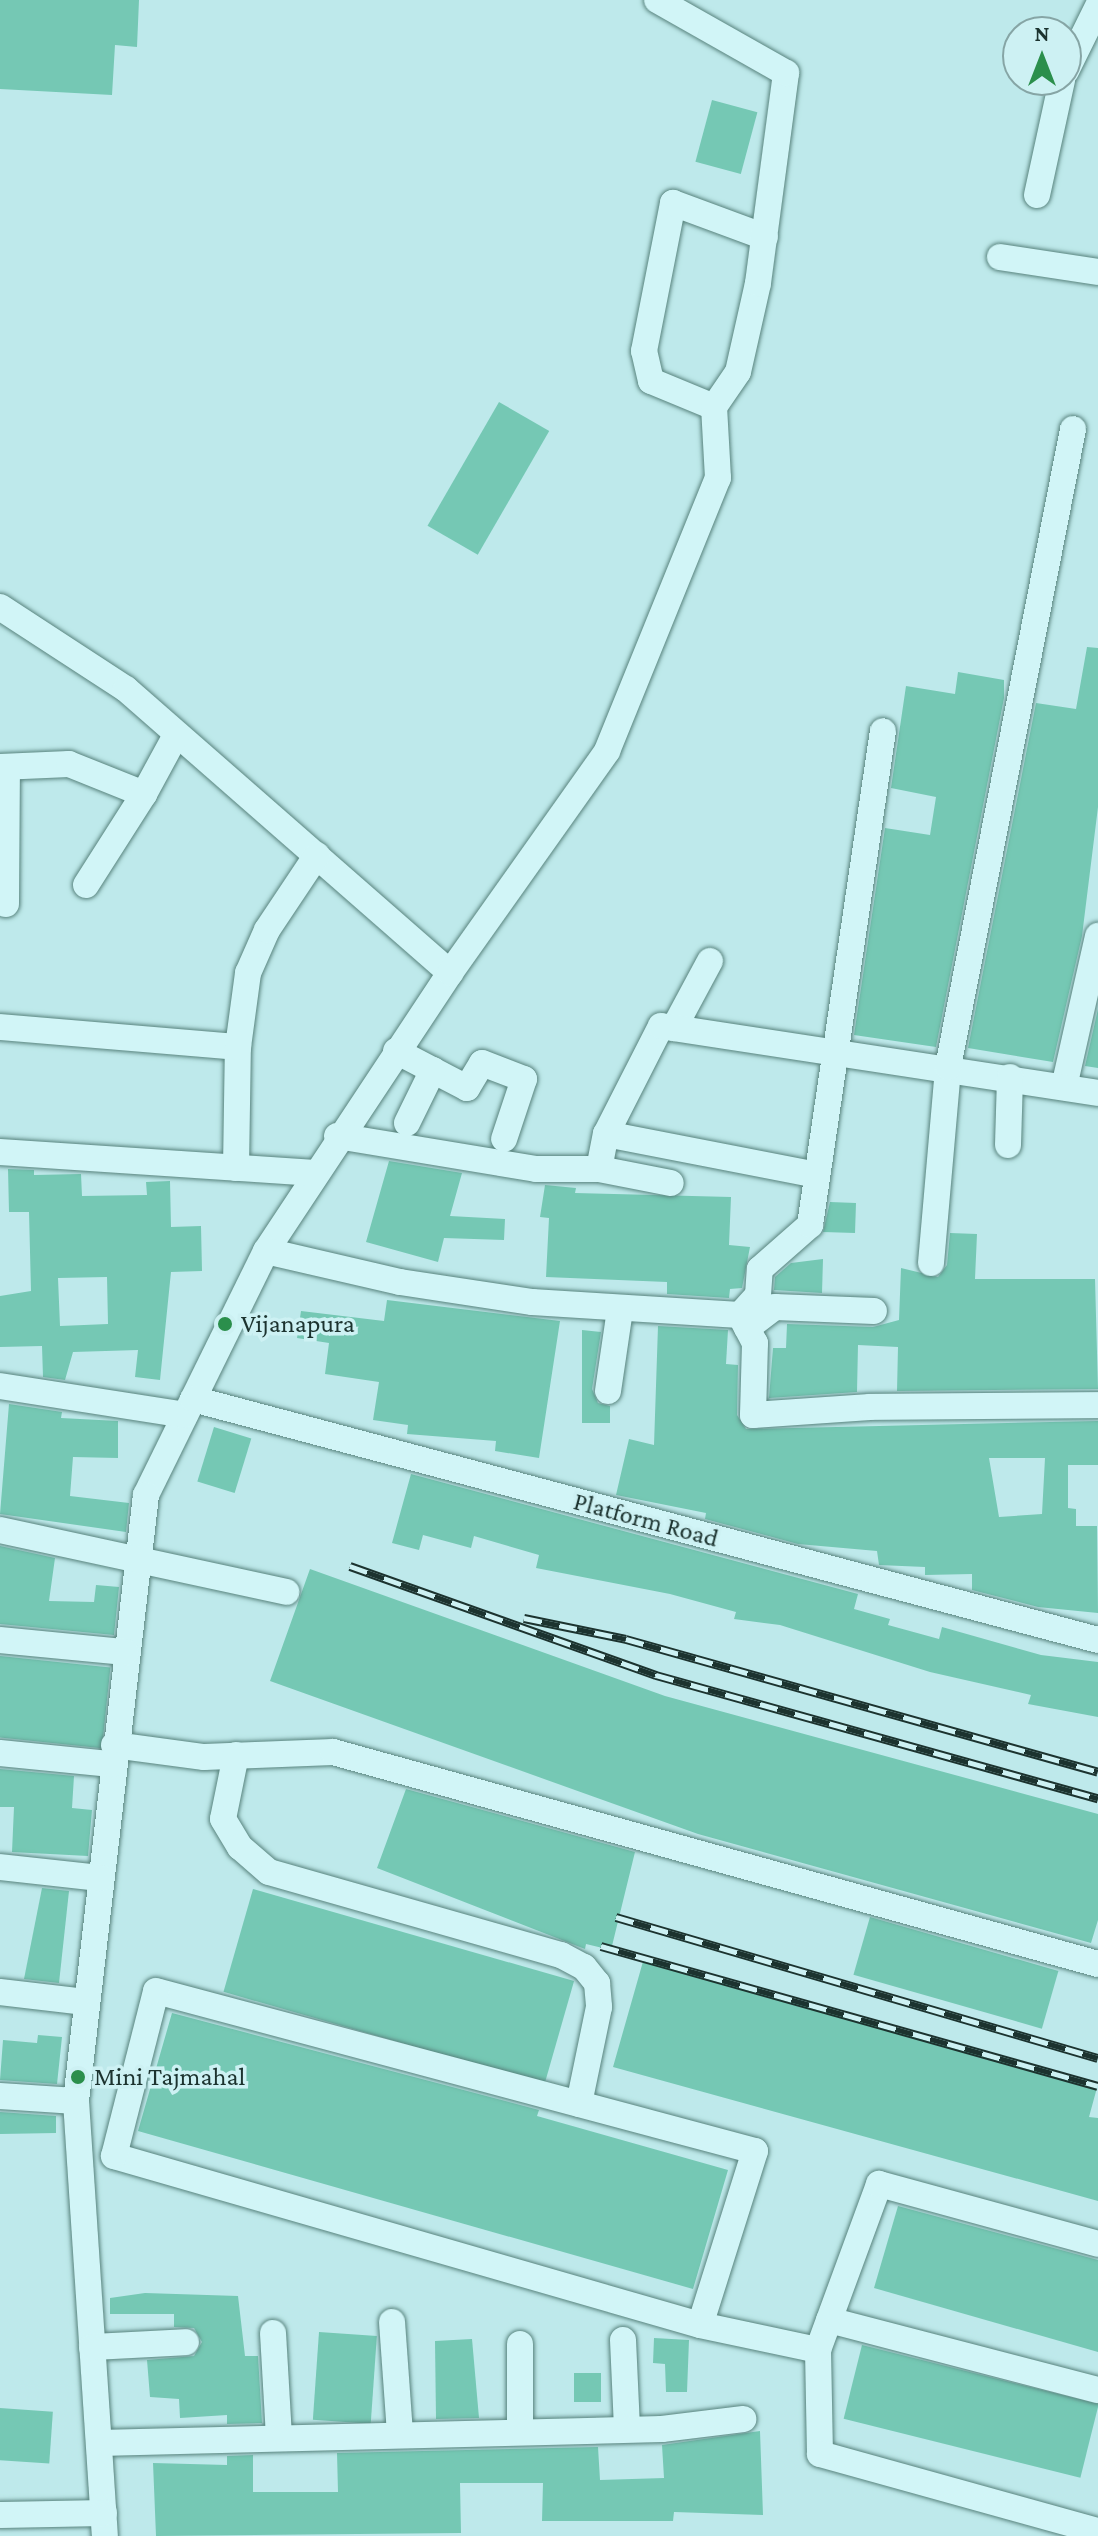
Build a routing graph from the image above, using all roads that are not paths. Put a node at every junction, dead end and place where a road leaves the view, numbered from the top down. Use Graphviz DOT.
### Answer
graph roads {
  1 [pos="657,0"];
  2 [pos="1098,6"];
  3 [pos="1082,38"];
  4 [pos="1059,96"];
  5 [pos="1037,195"];
  6 [pos="765,237"];
  7 [pos="1000,257"];
  8 [pos="1098,272"];
  9 [pos="714,407"];
  10 [pos="1073,429"];
  11 [pos="0,607"];
  12 [pos="883,731"];
  13 [pos="176,735"];
  14 [pos="4,767"];
  15 [pos="144,794"];
  16 [pos="317,855"];
  17 [pos="86,885"];
  18 [pos="6,904"];
  19 [pos="1098,936"];
  20 [pos="710,961"];
  21 [pos="450,973"];
  22 [pos="0,1027"];
  23 [pos="674,1028"];
  24 [pos="238,1047"];
  25 [pos="396,1051"];
  26 [pos="833,1052"];
  27 [pos="948,1067"];
  28 [pos="433,1070"];
  29 [pos="1010,1077"];
  30 [pos="1064,1087"];
  31 [pos="1098,1093"];
  32 [pos="407,1123"];
  33 [pos="606,1134"];
  34 [pos="337,1136"];
  35 [pos="504,1139"];
  36 [pos="1008,1145"];
  37 [pos="0,1152"];
  38 [pos="236,1168"];
  39 [pos="599,1169"];
  40 [pos="315,1173"];
  41 [pos="817,1175"];
  42 [pos="671,1183"];
  43 [pos="266,1251"];
  44 [pos="931,1263"];
  45 [pos="620,1310"];
  46 [pos="874,1311"];
  47 [pos="744,1321"];
  48 [pos="0,1386"];
  49 [pos="608,1391"];
  50 [pos="1098,1405"];
  51 [pos="189,1407"];
  52 [pos="0,1530"];
  53 [pos="137,1557"];
  54 [pos="286,1592"];
  55 [pos="0,1640"];
  56 [pos="1098,1640"];
  57 [pos="125,1652"];
  58 [pos="0,1753"];
  59 [pos="112,1754"];
  60 [pos="236,1755"];
  61 [pos="0,1867"];
  62 [pos="100,1878"];
  63 [pos="1098,1964"];
  64 [pos="0,1992"];
  65 [pos="85,2002"];
  66 [pos="0,2096"];
  67 [pos="76,2101"];
  68 [pos="579,2104"];
  69 [pos="1098,2244"];
  70 [pos="829,2320"];
  71 [pos="392,2322"];
  72 [pos="700,2325"];
  73 [pos="273,2333"];
  74 [pos="623,2340"];
  75 [pos="186,2342"];
  76 [pos="520,2344"];
  77 [pos="92,2347"];
  78 [pos="818,2350"];
  79 [pos="1098,2390"];
  80 [pos="743,2419"];
  81 [pos="627,2429"];
  82 [pos="520,2432"];
  83 [pos="400,2434"];
  84 [pos="279,2438"];
  85 [pos="99,2443"];
  86 [pos="0,2515"];
  87 [pos="105,2525"];
  88 [pos="1098,2531"];
  1 -- 6 [label="street"];
  2 -- 3 [label="street"];
  4 -- 5 [label="street"];
  6 -- 9 [label="street"];
  6 -- 9 [label="street"];
  7 -- 8 [label="street"];
  9 -- 21 [label="street"];
  10 -- 27 [label="street"];
  11 -- 13 [label="street"];
  12 -- 26 [label="street"];
  13 -- 15 [label="street"];
  13 -- 16 [label="street"];
  14 -- 15 [label="street"];
  14 -- 18 [label="street"];
  15 -- 17 [label="street"];
  16 -- 21 [label="street"];
  16 -- 24 [label="street"];
  19 -- 30 [label="street"];
  20 -- 23 [label="street"];
  21 -- 25 [label="street"];
  22 -- 24 [label="street"];
  23 -- 26 [label="street"];
  23 -- 33 [label="street"];
  24 -- 38 [label="street"];
  25 -- 28 [label="street"];
  25 -- 34 [label="street"];
  26 -- 27 [label="street"];
  26 -- 41 [label="street"];
  27 -- 29 [label="street"];
  27 -- 44 [label="street"];
  28 -- 32 [label="street"];
  28 -- 35 [label="street"];
  29 -- 30 [label="street"];
  29 -- 36 [label="street"];
  30 -- 31 [label="street"];
  33 -- 39 [label="street"];
  33 -- 41 [label="street"];
  34 -- 39 [label="street"];
  34 -- 40 [label="street"];
  37 -- 38 [label="street"];
  38 -- 40 [label="street"];
  39 -- 42 [label="street"];
  40 -- 43 [label="street"];
  41 -- 47 [label="street"];
  43 -- 45 [label="street"];
  43 -- 51 [label="street"];
  45 -- 47 [label="street"];
  45 -- 49 [label="street"];
  46 -- 47 [label="street"];
  47 -- 50 [label="street"];
  48 -- 51 [label="street, Platform Road"];
  51 -- 53 [label="street"];
  51 -- 56 [label="street, Platform Road"];
  52 -- 53 [label="street"];
  53 -- 54 [label="street"];
  53 -- 57 [label="street"];
  55 -- 57 [label="street"];
  57 -- 59 [label="street"];
  58 -- 59 [label="street"];
  59 -- 60 [label="street"];
  59 -- 62 [label="street"];
  60 -- 63 [label="street"];
  60 -- 68 [label="street"];
  61 -- 62 [label="street"];
  62 -- 65 [label="street"];
  64 -- 65 [label="street"];
  65 -- 67 [label="street"];
  66 -- 67 [label="street"];
  67 -- 77 [label="street"];
  68 -- 72 [label="street"];
  68 -- 72 [label="street"];
  69 -- 70 [label="street"];
  70 -- 78 [label="street"];
  70 -- 79 [label="street"];
  71 -- 83 [label="street"];
  72 -- 78 [label="street"];
  73 -- 84 [label="street"];
  74 -- 81 [label="street"];
  75 -- 77 [label="street"];
  76 -- 82 [label="street"];
  77 -- 85 [label="street"];
  78 -- 88 [label="street"];
  80 -- 81 [label="street"];
  81 -- 82 [label="street"];
  82 -- 83 [label="street"];
  83 -- 84 [label="street"];
  84 -- 85 [label="street"];
  85 -- 87 [label="street"];
  86 -- 87 [label="street"];
}
